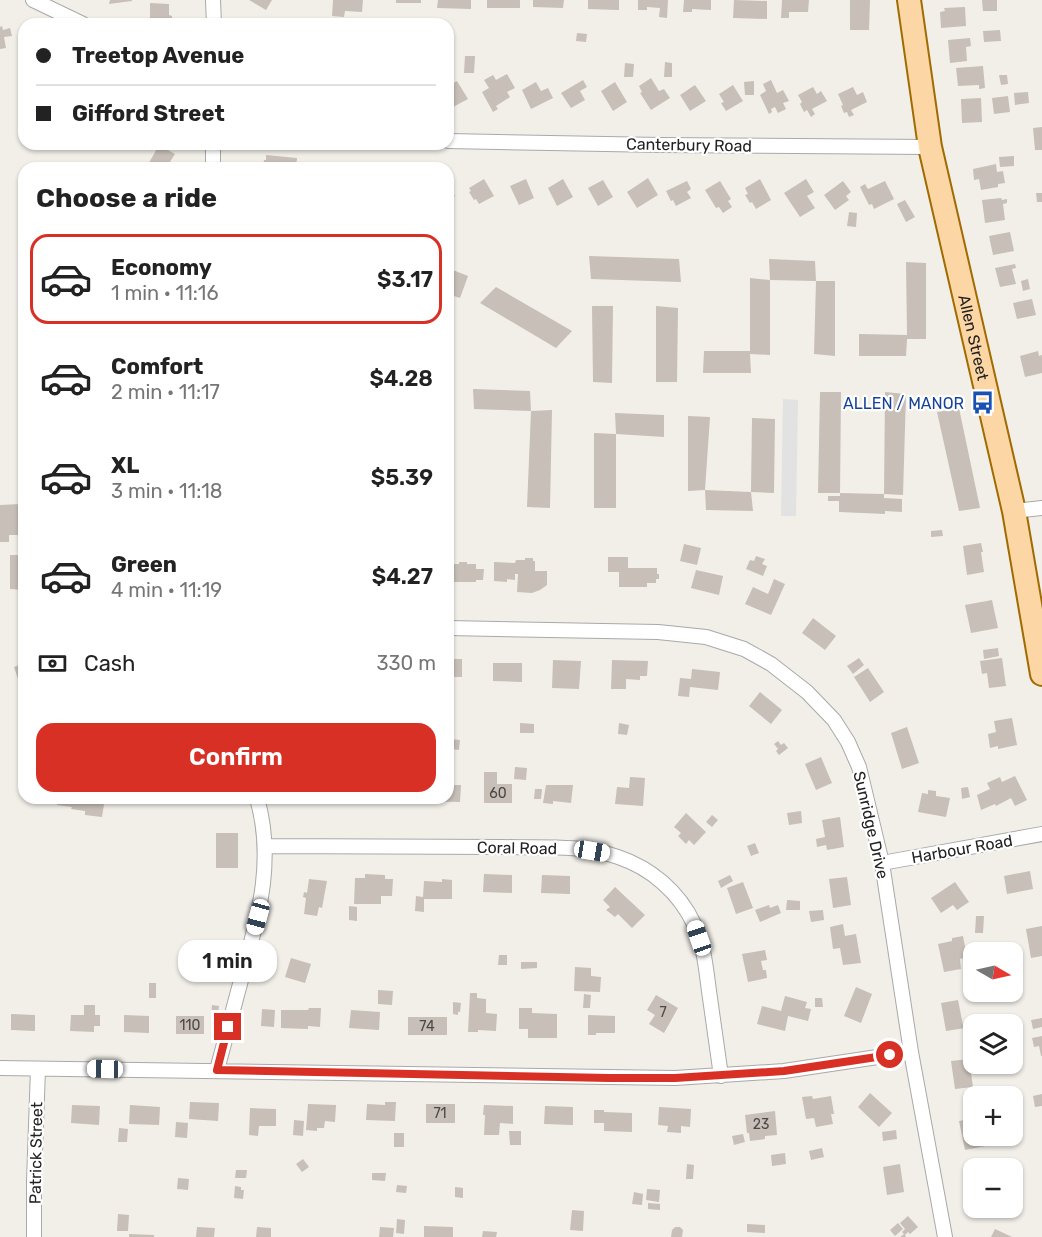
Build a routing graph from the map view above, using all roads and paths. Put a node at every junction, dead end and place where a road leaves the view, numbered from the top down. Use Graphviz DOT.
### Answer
graph roads {
  1 [pos="33,0"];
  2 [pos="213,0"];
  3 [pos="909,0"];
  4 [pos="70,18"];
  5 [pos="214,18"];
  6 [pos="454,141"];
  7 [pos="930,147"];
  8 [pos="1042,508"];
  9 [pos="1014,511"];
  10 [pos="454,628"];
  11 [pos="1042,674"];
  12 [pos="258,804"];
  13 [pos="1042,834"];
  14 [pos="265,846"];
  15 [pos="882,863"];
  16 [pos="911,1052"];
  17 [pos="0,1068"];
  18 [pos="38,1069"];
  19 [pos="217,1070"];
  20 [pos="720,1076"];
  21 [pos="34,1237"];
  22 [pos="945,1237"];
  1 -- 4 [label="street"];
  2 -- 5 [label="street"];
  3 -- 7 [label="main road, Allen Street"];
  6 -- 7 [label="street, Canterbury Road"];
  7 -- 9 [label="main road, Allen Street"];
  8 -- 9 [label="street"];
  9 -- 11 [label="main road, Allen Street"];
  10 -- 15 [label="street, Sunridge Drive"];
  12 -- 14 [label="street"];
  13 -- 15 [label="street, Harbour Road"];
  14 -- 19 [label="street"];
  14 -- 20 [label="street, Coral Road"];
  15 -- 16 [label="street, Sunridge Drive"];
  16 -- 20 [label="street"];
  16 -- 22 [label="street, Sunridge Drive"];
  17 -- 18 [label="street"];
  18 -- 19 [label="street"];
  18 -- 21 [label="street, Patrick Street"];
  19 -- 20 [label="street"];
}
